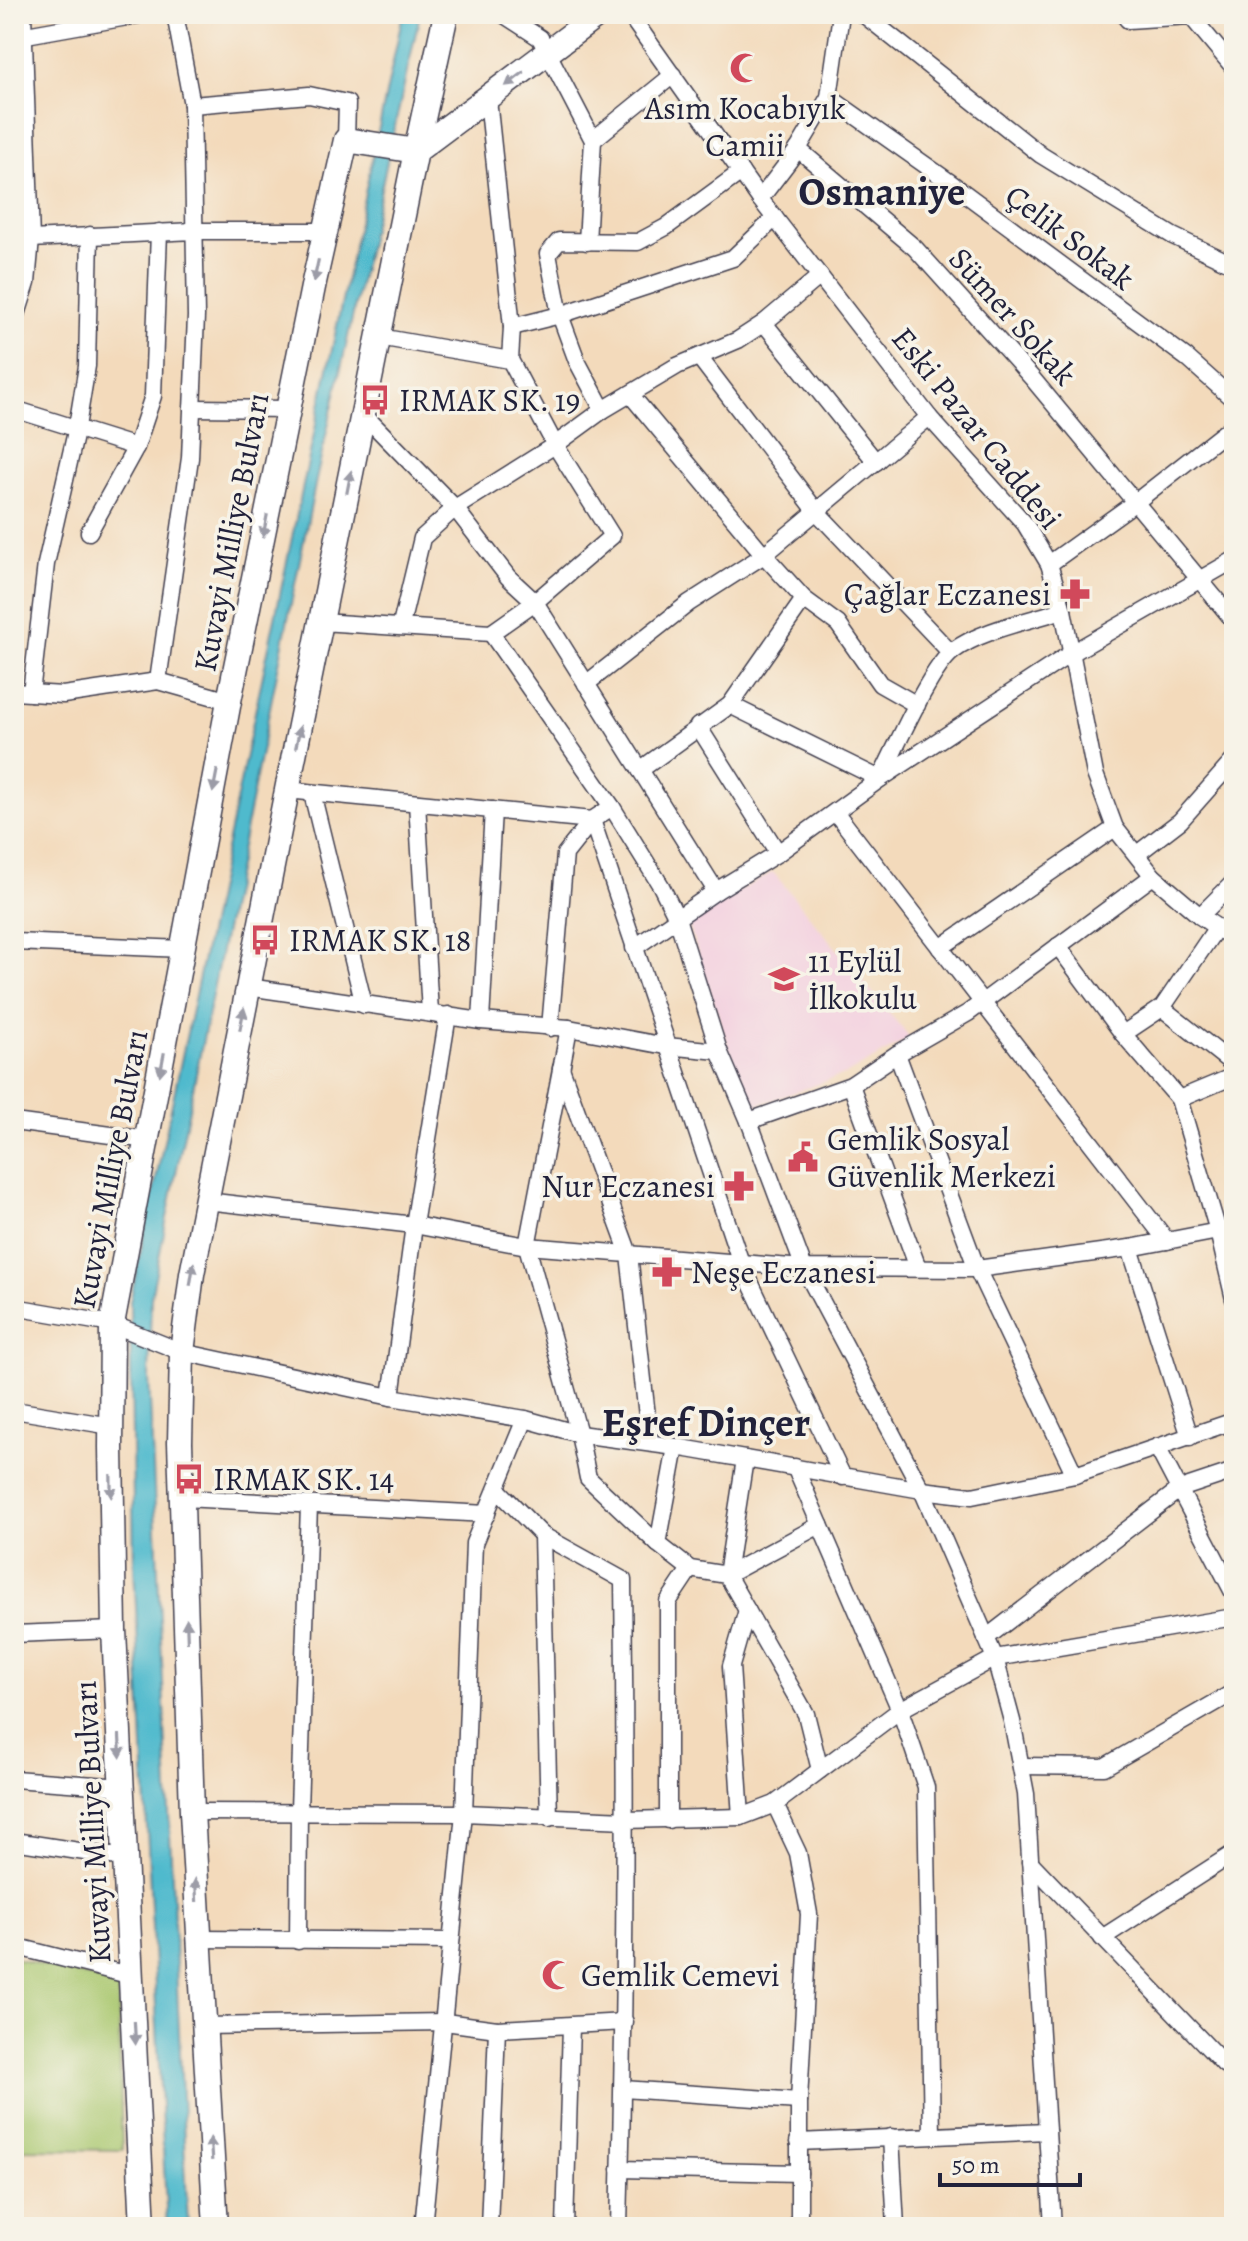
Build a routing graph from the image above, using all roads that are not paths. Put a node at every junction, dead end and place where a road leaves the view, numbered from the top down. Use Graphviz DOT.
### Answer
graph roads {
  1 [pos="23,14"];
  2 [pos="144,14"];
  3 [pos="175,14"];
  4 [pos="446,14"];
  5 [pos="503,14"];
  6 [pos="599,14"];
  7 [pos="629,14"];
  8 [pos="841,14"];
  9 [pos="863,14"];
  10 [pos="1123,14"];
  11 [pos="1190,15"];
  12 [pos="19,37"];
  13 [pos="549,53"];
  14 [pos="1234,68"];
  15 [pos="673,75"];
  16 [pos="829,97"];
  17 [pos="488,99"];
  18 [pos="192,105"];
  19 [pos="593,140"];
  20 [pos="356,141"];
  21 [pos="406,149"];
  22 [pos="798,149"];
  23 [pos="741,172"];
  24 [pos="760,199"];
  25 [pos="775,218"];
  26 [pos="194,231"];
  27 [pos="325,231"];
  28 [pos="159,232"];
  29 [pos="90,235"];
  30 [pos="31,239"];
  31 [pos="587,242"];
  32 [pos="1234,265"];
  33 [pos="820,276"];
  34 [pos="560,315"];
  35 [pos="764,323"];
  36 [pos="14,324"];
  37 [pos="512,327"];
  38 [pos="379,337"];
  39 [pos="699,357"];
  40 [pos="510,360"];
  41 [pos="630,394"];
  42 [pos="1234,400"];
  43 [pos="192,408"];
  44 [pos="14,409"];
  45 [pos="288,409"];
  46 [pos="603,410"];
  47 [pos="363,414"];
  48 [pos="929,417"];
  49 [pos="1234,425"];
  50 [pos="77,427"];
  51 [pos="555,445"];
  52 [pos="136,447"];
  53 [pos="876,462"];
  54 [pos="1137,501"];
  55 [pos="455,508"];
  56 [pos="817,512"];
  57 [pos="89,532"];
  58 [pos="764,555"];
  59 [pos="1234,560"];
  60 [pos="1049,564"];
  61 [pos="1200,580"];
  62 [pos="804,599"];
  63 [pos="535,602"];
  64 [pos="1063,610"];
  65 [pos="1234,621"];
  66 [pos="321,622"];
  67 [pos="401,625"];
  68 [pos="491,633"];
  69 [pos="950,652"];
  70 [pos="1070,654"];
  71 [pos="158,681"];
  72 [pos="586,684"];
  73 [pos="14,692"];
  74 [pos="31,693"];
  75 [pos="229,701"];
  76 [pos="730,705"];
  77 [pos="917,705"];
  78 [pos="698,726"];
  79 [pos="1234,760"];
  80 [pos="640,770"];
  81 [pos="880,779"];
  82 [pos="287,790"];
  83 [pos="312,793"];
  84 [pos="417,803"];
  85 [pos="612,807"];
  86 [pos="493,810"];
  87 [pos="836,813"];
  88 [pos="592,820"];
  89 [pos="1115,828"];
  90 [pos="778,853"];
  91 [pos="1137,854"];
  92 [pos="1153,876"];
  93 [pos="1234,882"];
  94 [pos="716,891"];
  95 [pos="1200,916"];
  96 [pos="677,918"];
  97 [pos="1217,927"];
  98 [pos="1234,939"];
  99 [pos="14,942"];
  100 [pos="1058,946"];
  101 [pos="634,948"];
  102 [pos="940,948"];
  103 [pos="183,949"];
  104 [pos="248,987"];
  105 [pos="982,1003"];
  106 [pos="364,1005"];
  107 [pos="1162,1008"];
  108 [pos="430,1012"];
  109 [pos="448,1015"];
  110 [pos="481,1021"];
  111 [pos="550,1028"];
  112 [pos="569,1028"];
  113 [pos="1123,1034"];
  114 [pos="666,1046"];
  115 [pos="719,1051"];
  116 [pos="897,1054"];
  117 [pos="1234,1065"];
  118 [pos="561,1067"];
  119 [pos="1234,1076"];
  120 [pos="851,1085"];
  121 [pos="1179,1099"];
  122 [pos="749,1121"];
  123 [pos="14,1122"];
  124 [pos="148,1140"];
  125 [pos="206,1201"];
  126 [pos="414,1225"];
  127 [pos="1226,1229"];
  128 [pos="1167,1241"];
  129 [pos="527,1246"];
  130 [pos="1130,1248"];
  131 [pos="629,1254"];
  132 [pos="741,1263"];
  133 [pos="804,1268"];
  134 [pos="918,1268"];
  135 [pos="977,1269"];
  136 [pos="1234,1299"];
  137 [pos="14,1307"];
  138 [pos="112,1324"];
  139 [pos="182,1352"];
  140 [pos="391,1397"];
  141 [pos="14,1410"];
  142 [pos="525,1419"];
  143 [pos="1234,1421"];
  144 [pos="111,1426"];
  145 [pos="579,1434"];
  146 [pos="1190,1437"];
  147 [pos="650,1443"];
  148 [pos="676,1447"];
  149 [pos="1157,1447"];
  150 [pos="745,1459"];
  151 [pos="795,1467"];
  152 [pos="1234,1471"];
  153 [pos="1075,1475"];
  154 [pos="843,1477"];
  155 [pos="497,1489"];
  156 [pos="1180,1489"];
  157 [pos="922,1490"];
  158 [pos="183,1498"];
  159 [pos="309,1505"];
  160 [pos="487,1514"];
  161 [pos="820,1525"];
  162 [pos="542,1535"];
  163 [pos="658,1544"];
  164 [pos="690,1569"];
  165 [pos="727,1575"];
  166 [pos="1233,1586"];
  167 [pos="747,1610"];
  168 [pos="1234,1617"];
  169 [pos="114,1630"];
  170 [pos="14,1634"];
  171 [pos="986,1638"];
  172 [pos="995,1658"];
  173 [pos="1234,1692"];
  174 [pos="900,1710"];
  175 [pos="1021,1766"];
  176 [pos="820,1770"];
  177 [pos="14,1779"];
  178 [pos="122,1787"];
  179 [pos="775,1804"];
  180 [pos="299,1810"];
  181 [pos="192,1812"];
  182 [pos="464,1813"];
  183 [pos="741,1817"];
  184 [pos="549,1818"];
  185 [pos="626,1820"];
  186 [pos="668,1820"];
  187 [pos="14,1841"];
  188 [pos="1234,1853"];
  189 [pos="124,1858"];
  190 [pos="1030,1862"];
  191 [pos="1102,1938"];
  192 [pos="199,1939"];
  193 [pos="298,1941"];
  194 [pos="451,1941"];
  195 [pos="14,1946"];
  196 [pos="132,1976"];
  197 [pos="445,2022"];
  198 [pos="625,2022"];
  199 [pos="203,2026"];
  200 [pos="571,2026"];
  201 [pos="497,2029"];
  202 [pos="1234,2045"];
  203 [pos="1229,2068"];
  204 [pos="623,2089"];
  205 [pos="799,2101"];
  206 [pos="1047,2131"];
  207 [pos="932,2135"];
  208 [pos="891,2137"];
  209 [pos="798,2142"];
  210 [pos="620,2169"];
  211 [pos="799,2173"];
  212 [pos="143,2227"];
  213 [pos="216,2227"];
  214 [pos="423,2227"];
  215 [pos="489,2227"];
  216 [pos="565,2227"];
  217 [pos="619,2227"];
  218 [pos="799,2227"];
  219 [pos="896,2227"];
  220 [pos="1053,2227"];
  1 -- 12 [label="street"];
  2 -- 12 [label="street"];
  3 -- 18 [label="street"];
  4 -- 21 [label="main road"];
  5 -- 13 [label="street"];
  6 -- 13 [label="main road"];
  7 -- 15 [label="street, Eski Pazar Caddesi"];
  8 -- 16 [label="street"];
  9 -- 32 [label="street"];
  10 -- 11 [label="street"];
  11 -- 14 [label="street"];
  12 -- 30 [label="street"];
  13 -- 17 [label="main road, one-way"];
  13 -- 19 [label="street"];
  15 -- 19 [label="street"];
  15 -- 23 [label="street, Eski Pazar Caddesi"];
  16 -- 22 [label="street"];
  16 -- 42 [label="street, Çelik Sokak"];
  17 -- 21 [label="main road"];
  17 -- 37 [label="street"];
  18 -- 20 [label="street"];
  18 -- 26 [label="street"];
  19 -- 31 [label="street"];
  20 -- 21 [label="main road"];
  20 -- 27 [label="main road, Kuvayi Milliye Bulvarı"];
  21 -- 38 [label="main road"];
  22 -- 24 [label="street"];
  22 -- 54 [label="street, Sümer Sokak"];
  23 -- 24 [label="street, Eski Pazar Caddesi"];
  23 -- 31 [label="street"];
  24 -- 25 [label="street, Eski Pazar Caddesi"];
  25 -- 33 [label="street, Eski Pazar Caddesi"];
  25 -- 34 [label="street"];
  26 -- 27 [label="street"];
  26 -- 28 [label="street"];
  26 -- 43 [label="street"];
  27 -- 45 [label="main road, Kuvayi Milliye Bulvarı, one-way"];
  28 -- 29 [label="street"];
  28 -- 52 [label="street"];
  29 -- 30 [label="street"];
  29 -- 50 [label="street"];
  30 -- 36 [label="street"];
  31 -- 34 [label="street"];
  33 -- 35 [label="street"];
  33 -- 48 [label="street, Eski Pazar Caddesi"];
  34 -- 37 [label="street"];
  34 -- 46 [label="street"];
  35 -- 39 [label="street"];
  35 -- 53 [label="street"];
  37 -- 40 [label="street"];
  38 -- 40 [label="street"];
  38 -- 47 [label="main road"];
  39 -- 41 [label="street"];
  39 -- 56 [label="street"];
  40 -- 51 [label="street"];
  41 -- 46 [label="street"];
  41 -- 58 [label="street"];
  43 -- 45 [label="street"];
  43 -- 71 [label="street"];
  44 -- 50 [label="street"];
  45 -- 75 [label="main road, Kuvayi Milliye Bulvarı, one-way"];
  46 -- 51 [label="street"];
  47 -- 55 [label="street"];
  66 -- 47 [label="main road, one-way"];
  48 -- 53 [label="street"];
  48 -- 60 [label="street, Eski Pazar Caddesi"];
  49 -- 54 [label="street"];
  50 -- 52 [label="street"];
  50 -- 74 [label="street"];
  51 -- 55 [label="street"];
  51 -- 63 [label="street"];
  52 -- 57 [label="street"];
  53 -- 56 [label="street"];
  54 -- 60 [label="street"];
  54 -- 61 [label="street, Sümer Sokak"];
  55 -- 63 [label="street"];
  55 -- 67 [label="street"];
  56 -- 58 [label="street"];
  56 -- 69 [label="street"];
  58 -- 62 [label="street"];
  58 -- 72 [label="street"];
  59 -- 61 [label="street"];
  60 -- 64 [label="street, Eski Pazar Caddesi"];
  61 -- 65 [label="street, Sümer Sokak"];
  61 -- 70 [label="street"];
  62 -- 76 [label="street"];
  62 -- 77 [label="street"];
  63 -- 68 [label="street"];
  63 -- 72 [label="street"];
  64 -- 69 [label="street"];
  64 -- 70 [label="street, Eski Pazar Caddesi"];
  66 -- 67 [label="street"];
  82 -- 66 [label="main road, one-way"];
  67 -- 68 [label="street"];
  68 -- 85 [label="street"];
  69 -- 77 [label="street"];
  70 -- 81 [label="street"];
  70 -- 89 [label="street, Eski Pazar Caddesi"];
  71 -- 74 [label="street"];
  71 -- 75 [label="street"];
  72 -- 80 [label="street"];
  73 -- 74 [label="street"];
  75 -- 103 [label="main road, Kuvayi Milliye Bulvarı, one-way"];
  76 -- 78 [label="street"];
  76 -- 81 [label="street"];
  77 -- 81 [label="street"];
  78 -- 80 [label="street"];
  78 -- 90 [label="street"];
  79 -- 91 [label="street"];
  80 -- 94 [label="street"];
  81 -- 87 [label="street"];
  82 -- 83 [label="street"];
  82 -- 104 [label="main road"];
  83 -- 84 [label="street"];
  83 -- 106 [label="street"];
  84 -- 86 [label="street"];
  84 -- 108 [label="street"];
  85 -- 88 [label="street"];
  85 -- 96 [label="street"];
  86 -- 88 [label="street"];
  86 -- 110 [label="street"];
  87 -- 90 [label="street"];
  87 -- 102 [label="street"];
  88 -- 101 [label="street"];
  88 -- 111 [label="street"];
  89 -- 91 [label="street, Eski Pazar Caddesi"];
  89 -- 102 [label="street"];
  90 -- 94 [label="street"];
  91 -- 92 [label="street, Eski Pazar Caddesi"];
  92 -- 95 [label="street, Eski Pazar Caddesi"];
  92 -- 100 [label="street"];
  93 -- 95 [label="street"];
  94 -- 96 [label="street"];
  95 -- 97 [label="street, Eski Pazar Caddesi"];
  96 -- 101 [label="street"];
  96 -- 115 [label="street"];
  97 -- 98 [label="street, Eski Pazar Caddesi"];
  97 -- 107 [label="street"];
  99 -- 103 [label="street"];
  100 -- 105 [label="street"];
  100 -- 113 [label="street"];
  101 -- 114 [label="street"];
  102 -- 105 [label="street"];
  103 -- 124 [label="main road, Kuvayi Milliye Bulvarı, one-way"];
  104 -- 106 [label="street"];
  125 -- 104 [label="main road, one-way"];
  105 -- 116 [label="street"];
  105 -- 128 [label="street"];
  106 -- 108 [label="street"];
  107 -- 113 [label="street"];
  107 -- 117 [label="street"];
  108 -- 109 [label="street"];
  109 -- 110 [label="street"];
  109 -- 126 [label="street"];
  110 -- 111 [label="street"];
  111 -- 112 [label="street"];
  112 -- 114 [label="street"];
  112 -- 118 [label="street"];
  113 -- 121 [label="street"];
  114 -- 115 [label="street"];
  114 -- 132 [label="street"];
  115 -- 122 [label="street"];
  116 -- 120 [label="street"];
  116 -- 135 [label="street"];
  118 -- 129 [label="street"];
  118 -- 131 [label="street"];
  119 -- 121 [label="street"];
  120 -- 122 [label="street"];
  120 -- 134 [label="street"];
  121 -- 127 [label="street"];
  122 -- 133 [label="street"];
  123 -- 124 [label="street"];
  124 -- 138 [label="main road, Kuvayi Milliye Bulvarı"];
  125 -- 126 [label="street"];
  139 -- 125 [label="main road, one-way"];
  126 -- 129 [label="street"];
  126 -- 140 [label="street"];
  127 -- 128 [label="street"];
  127 -- 136 [label="street"];
  128 -- 130 [label="street"];
  129 -- 131 [label="street"];
  129 -- 145 [label="street"];
  130 -- 135 [label="street"];
  130 -- 146 [label="street"];
  131 -- 132 [label="street"];
  131 -- 147 [label="street"];
  132 -- 133 [label="street"];
  132 -- 154 [label="street"];
  133 -- 134 [label="street"];
  133 -- 157 [label="street"];
  134 -- 135 [label="street"];
  135 -- 153 [label="street"];
  137 -- 138 [label="street"];
  138 -- 139 [label="street"];
  138 -- 144 [label="main road, Kuvayi Milliye Bulvarı"];
  139 -- 140 [label="street"];
  139 -- 158 [label="main road"];
  140 -- 142 [label="street"];
  141 -- 144 [label="street"];
  142 -- 145 [label="street"];
  142 -- 155 [label="street"];
  143 -- 146 [label="street"];
  144 -- 169 [label="main road, Kuvayi Milliye Bulvarı, one-way"];
  145 -- 147 [label="street"];
  145 -- 163 [label="street"];
  146 -- 149 [label="street"];
  147 -- 148 [label="street"];
  148 -- 150 [label="street"];
  148 -- 163 [label="street"];
  149 -- 153 [label="street"];
  149 -- 156 [label="street"];
  150 -- 151 [label="street"];
  150 -- 165 [label="street"];
  151 -- 154 [label="street"];
  151 -- 161 [label="street"];
  152 -- 156 [label="street"];
  153 -- 157 [label="street"];
  154 -- 157 [label="street"];
  155 -- 160 [label="street"];
  155 -- 162 [label="street"];
  156 -- 166 [label="street"];
  156 -- 171 [label="street"];
  157 -- 171 [label="street"];
  158 -- 159 [label="street"];
  181 -- 158 [label="main road, one-way"];
  159 -- 160 [label="street"];
  159 -- 180 [label="street"];
  160 -- 182 [label="street"];
  161 -- 165 [label="street"];
  161 -- 174 [label="street"];
  162 -- 184 [label="street"];
  162 -- 185 [label="street"];
  163 -- 164 [label="street"];
  164 -- 165 [label="street"];
  164 -- 186 [label="street"];
  165 -- 167 [label="street"];
  167 -- 176 [label="street"];
  167 -- 183 [label="street"];
  168 -- 172 [label="street"];
  169 -- 170 [label="street"];
  169 -- 178 [label="main road, Kuvayi Milliye Bulvarı, one-way"];
  171 -- 172 [label="street"];
  172 -- 174 [label="street"];
  172 -- 175 [label="street"];
  173 -- 175 [label="street"];
  174 -- 176 [label="street"];
  174 -- 207 [label="street"];
  175 -- 190 [label="street"];
  176 -- 179 [label="street"];
  177 -- 178 [label="street"];
  178 -- 189 [label="main road, Kuvayi Milliye Bulvarı"];
  179 -- 183 [label="street"];
  179 -- 205 [label="street"];
  180 -- 181 [label="street"];
  180 -- 182 [label="street"];
  180 -- 193 [label="street"];
  192 -- 181 [label="main road, one-way"];
  182 -- 184 [label="street"];
  182 -- 194 [label="street"];
  183 -- 186 [label="street"];
  184 -- 185 [label="street"];
  185 -- 186 [label="street"];
  185 -- 198 [label="street"];
  187 -- 189 [label="street"];
  188 -- 191 [label="street"];
  189 -- 196 [label="main road, Kuvayi Milliye Bulvarı"];
  190 -- 191 [label="street"];
  190 -- 206 [label="street"];
  191 -- 203 [label="street"];
  192 -- 193 [label="street"];
  192 -- 199 [label="main road"];
  193 -- 194 [label="street"];
  194 -- 197 [label="street"];
  195 -- 196 [label="street"];
  196 -- 212 [label="main road, Kuvayi Milliye Bulvarı, one-way"];
  197 -- 199 [label="street"];
  197 -- 201 [label="street"];
  197 -- 214 [label="street"];
  198 -- 200 [label="street"];
  198 -- 204 [label="street"];
  213 -- 199 [label="main road, one-way"];
  200 -- 201 [label="street"];
  200 -- 216 [label="street"];
  201 -- 215 [label="street"];
  202 -- 203 [label="street"];
  204 -- 205 [label="street"];
  204 -- 210 [label="street"];
  205 -- 209 [label="street"];
  206 -- 207 [label="street"];
  206 -- 220 [label="street"];
  207 -- 208 [label="street"];
  208 -- 209 [label="street"];
  208 -- 219 [label="street"];
  209 -- 211 [label="street"];
  210 -- 211 [label="street"];
  210 -- 217 [label="street"];
  211 -- 218 [label="street"];
}
